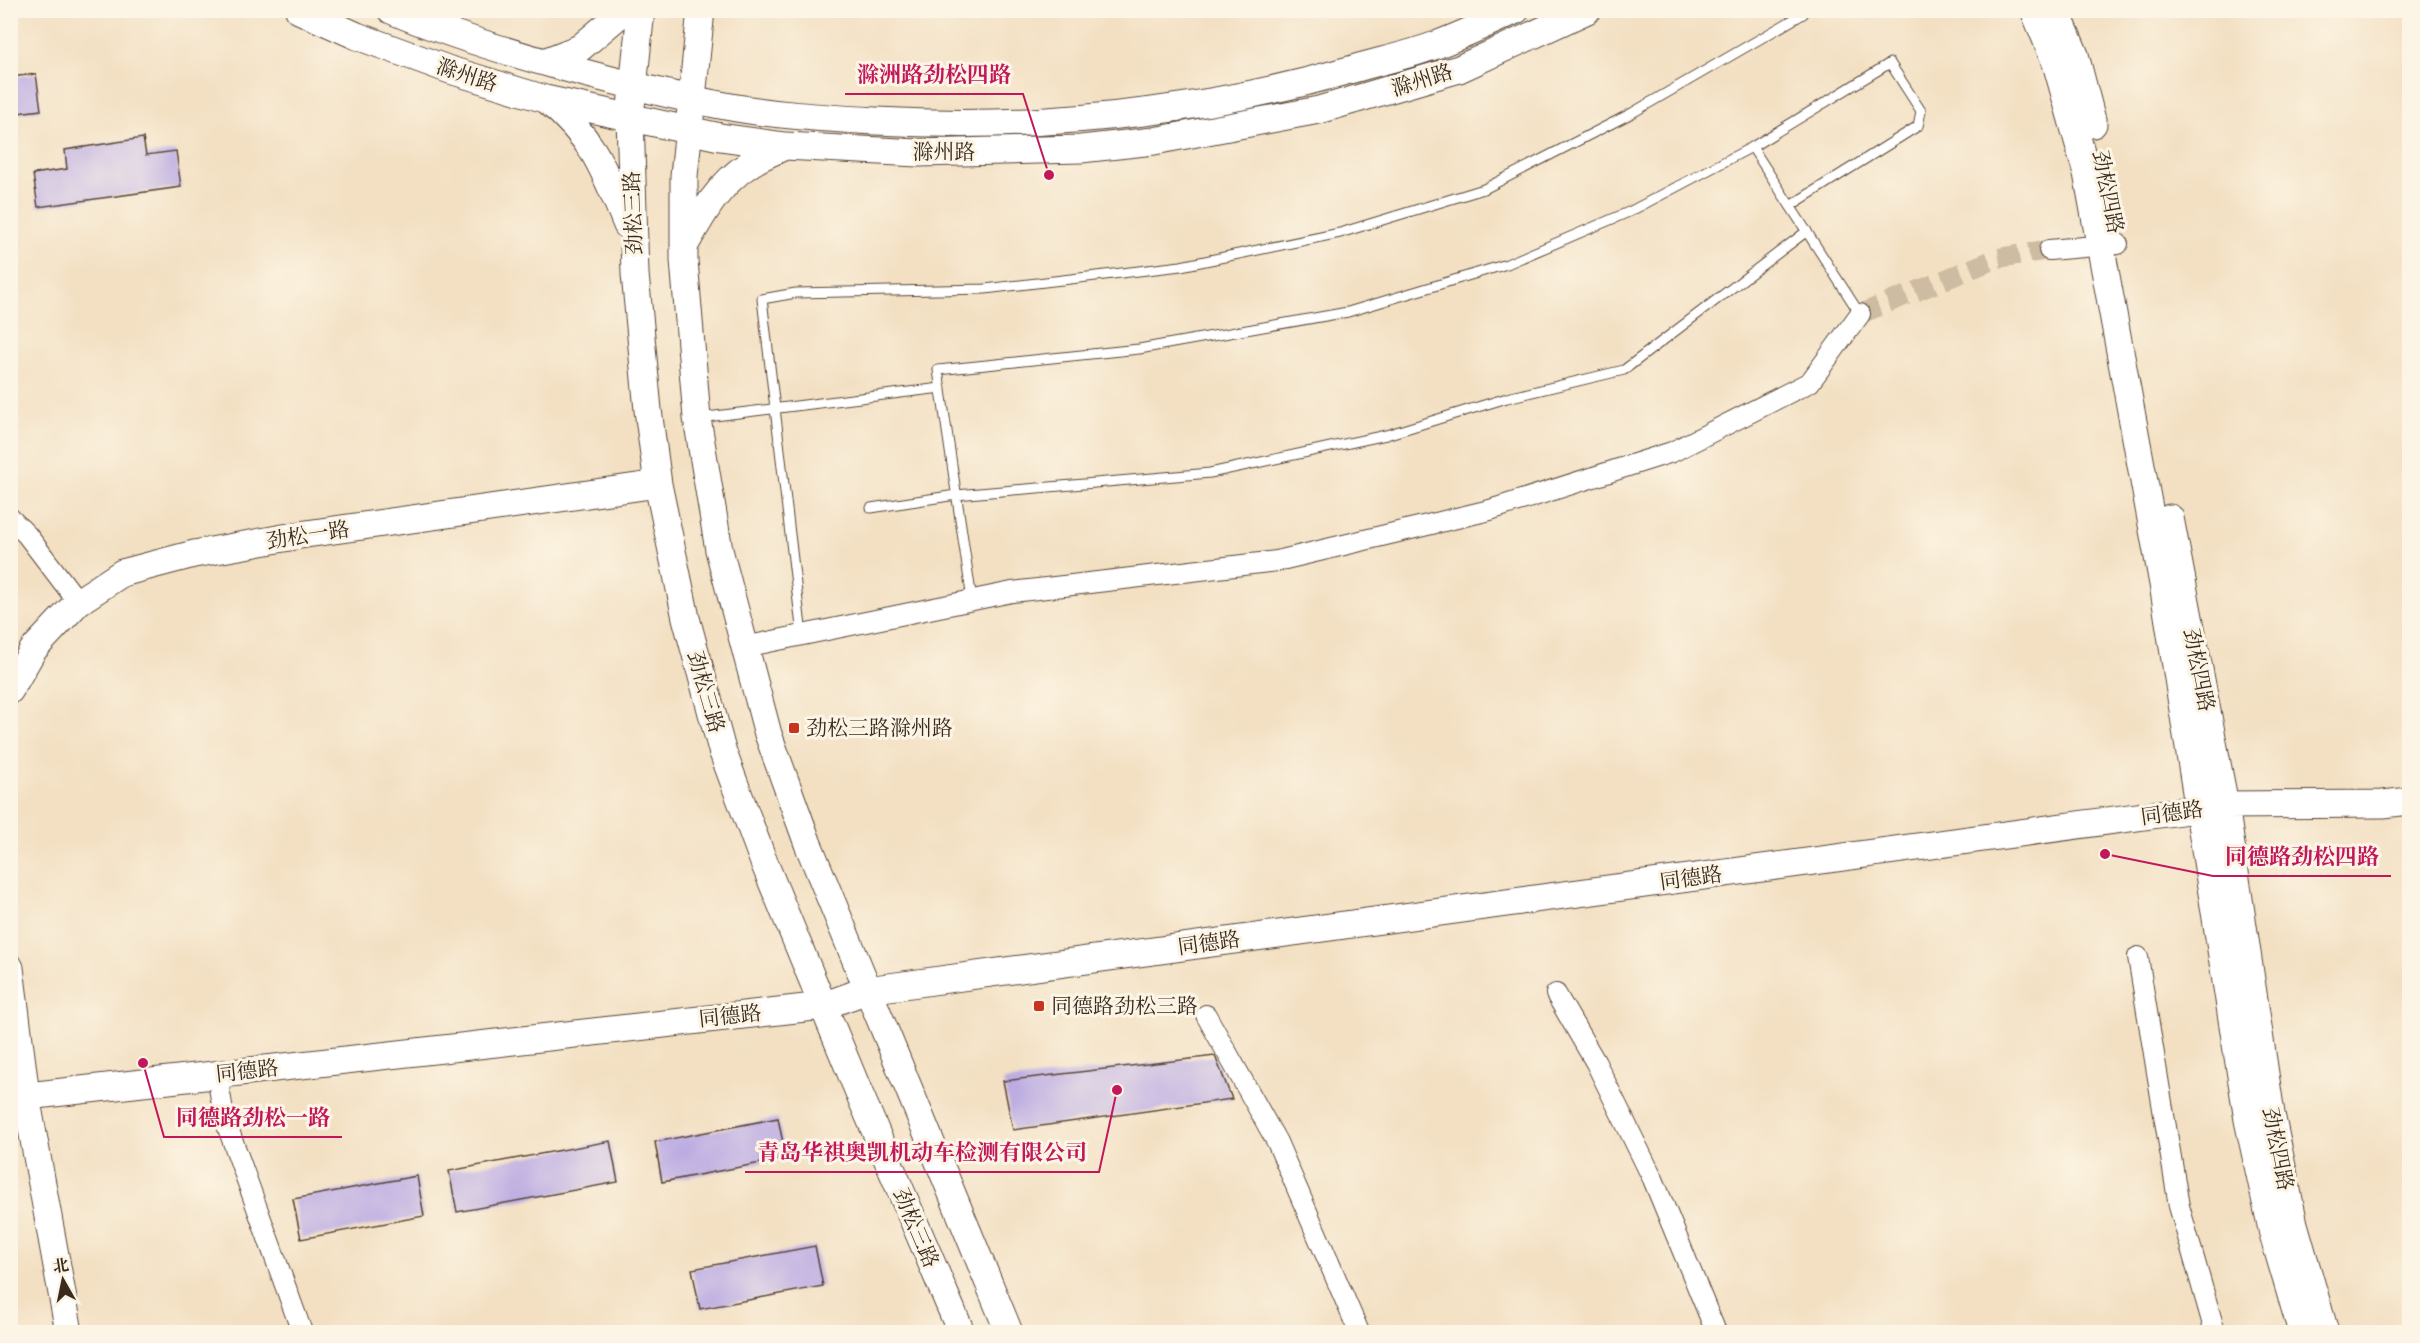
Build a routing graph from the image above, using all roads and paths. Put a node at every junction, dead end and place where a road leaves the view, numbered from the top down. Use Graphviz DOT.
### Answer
graph roads {
  1 [pos="299,10"];
  2 [pos="391,10"];
  3 [pos="625,10"];
  4 [pos="640,10"];
  5 [pos="701,10"];
  6 [pos="1516,10"];
  7 [pos="1587,10"];
  8 [pos="2034,10"];
  9 [pos="2056,10"];
  10 [pos="1803,14"];
  11 [pos="544,62"];
  12 [pos="634,86"];
  13 [pos="692,98"];
  14 [pos="545,99"];
  15 [pos="630,117"];
  16 [pos="687,130"];
  17 [pos="785,146"];
  18 [pos="1752,147"];
  19 [pos="1790,206"];
  20 [pos="1807,231"];
  21 [pos="634,240"];
  22 [pos="2110,245"];
  23 [pos="684,246"];
  24 [pos="2049,250"];
  25 [pos="1860,314"];
  26 [pos="940,388"];
  27 [pos="775,408"];
  28 [pos="697,418"];
  29 [pos="658,484"];
  30 [pos="956,495"];
  31 [pos="871,508"];
  32 [pos="10,518"];
  33 [pos="972,600"];
  34 [pos="78,602"];
  35 [pos="802,635"];
  36 [pos="744,647"];
  37 [pos="10,690"];
  38 [pos="2409,801"];
  39 [pos="2212,807"];
  40 [pos="2138,957"];
  41 [pos="10,968"];
  42 [pos="867,990"];
  43 [pos="1556,994"];
  44 [pos="823,1006"];
  45 [pos="1206,1015"];
  46 [pos="217,1075"];
  47 [pos="18,1097"];
  48 [pos="69,1332"];
  49 [pos="302,1332"];
  50 [pos="961,1332"];
  51 [pos="1009,1332"];
  52 [pos="1359,1332"];
  53 [pos="1716,1332"];
  54 [pos="2215,1332"];
  55 [pos="2302,1332"];
  56 [pos="2325,1332"];
  1 -- 14 [label="main road, 滁州路"];
  2 -- 11 [label="main road, 滁州路"];
  3 -- 11 [label="main road"];
  4 -- 12 [label="main road, 劲松三路"];
  5 -- 13 [label="main road"];
  6 -- 13 [label="main road, 滁州路"];
  7 -- 17 [label="main road, 滁州路"];
  8 -- 22 [label="main road"];
  9 -- 22 [label="main road, 劲松四路"];
  10 -- 27 [label="lane"];
  11 -- 12 [label="main road, 滁州路"];
  12 -- 13 [label="main road, 滁州路"];
  12 -- 15 [label="main road, 劲松三路"];
  13 -- 16 [label="main road"];
  14 -- 15 [label="main road, 滁州路"];
  14 -- 21 [label="main road"];
  15 -- 16 [label="main road, 滁州路"];
  15 -- 21 [label="main road, 劲松三路"];
  16 -- 17 [label="main road, 滁州路"];
  16 -- 23 [label="main road"];
  17 -- 23 [label="main road"];
  18 -- 19 [label="lane"];
  18 -- 19 [label="lane"];
  18 -- 26 [label="lane"];
  19 -- 20 [label="lane"];
  20 -- 25 [label="lane"];
  20 -- 30 [label="lane"];
  21 -- 29 [label="main road, 劲松三路"];
  22 -- 24 [label="street"];
  22 -- 39 [label="main road"];
  23 -- 28 [label="main road"];
  25 -- 33 [label="street"];
  26 -- 27 [label="lane"];
  26 -- 30 [label="lane"];
  27 -- 28 [label="lane"];
  27 -- 35 [label="lane"];
  28 -- 36 [label="main road"];
  29 -- 34 [label="main road, 劲松一路"];
  29 -- 44 [label="main road, 劲松三路"];
  30 -- 31 [label="lane"];
  30 -- 33 [label="lane"];
  32 -- 34 [label="street"];
  33 -- 35 [label="street"];
  34 -- 37 [label="main road, 劲松一路"];
  35 -- 36 [label="street"];
  36 -- 42 [label="main road"];
  38 -- 39 [label="main road, 同德路"];
  39 -- 42 [label="main road, 同德路"];
  39 -- 55 [label="main road, 劲松四路"];
  39 -- 56 [label="main road, 劲松四路"];
  40 -- 54 [label="street"];
  41 -- 47 [label="main road"];
  42 -- 44 [label="main road, 同德路"];
  42 -- 51 [label="main road"];
  43 -- 53 [label="street"];
  44 -- 46 [label="main road, 同德路"];
  44 -- 50 [label="main road, 劲松三路"];
  45 -- 52 [label="street"];
  46 -- 47 [label="main road, 同德路"];
  46 -- 49 [label="street"];
  47 -- 48 [label="main road"];
}
